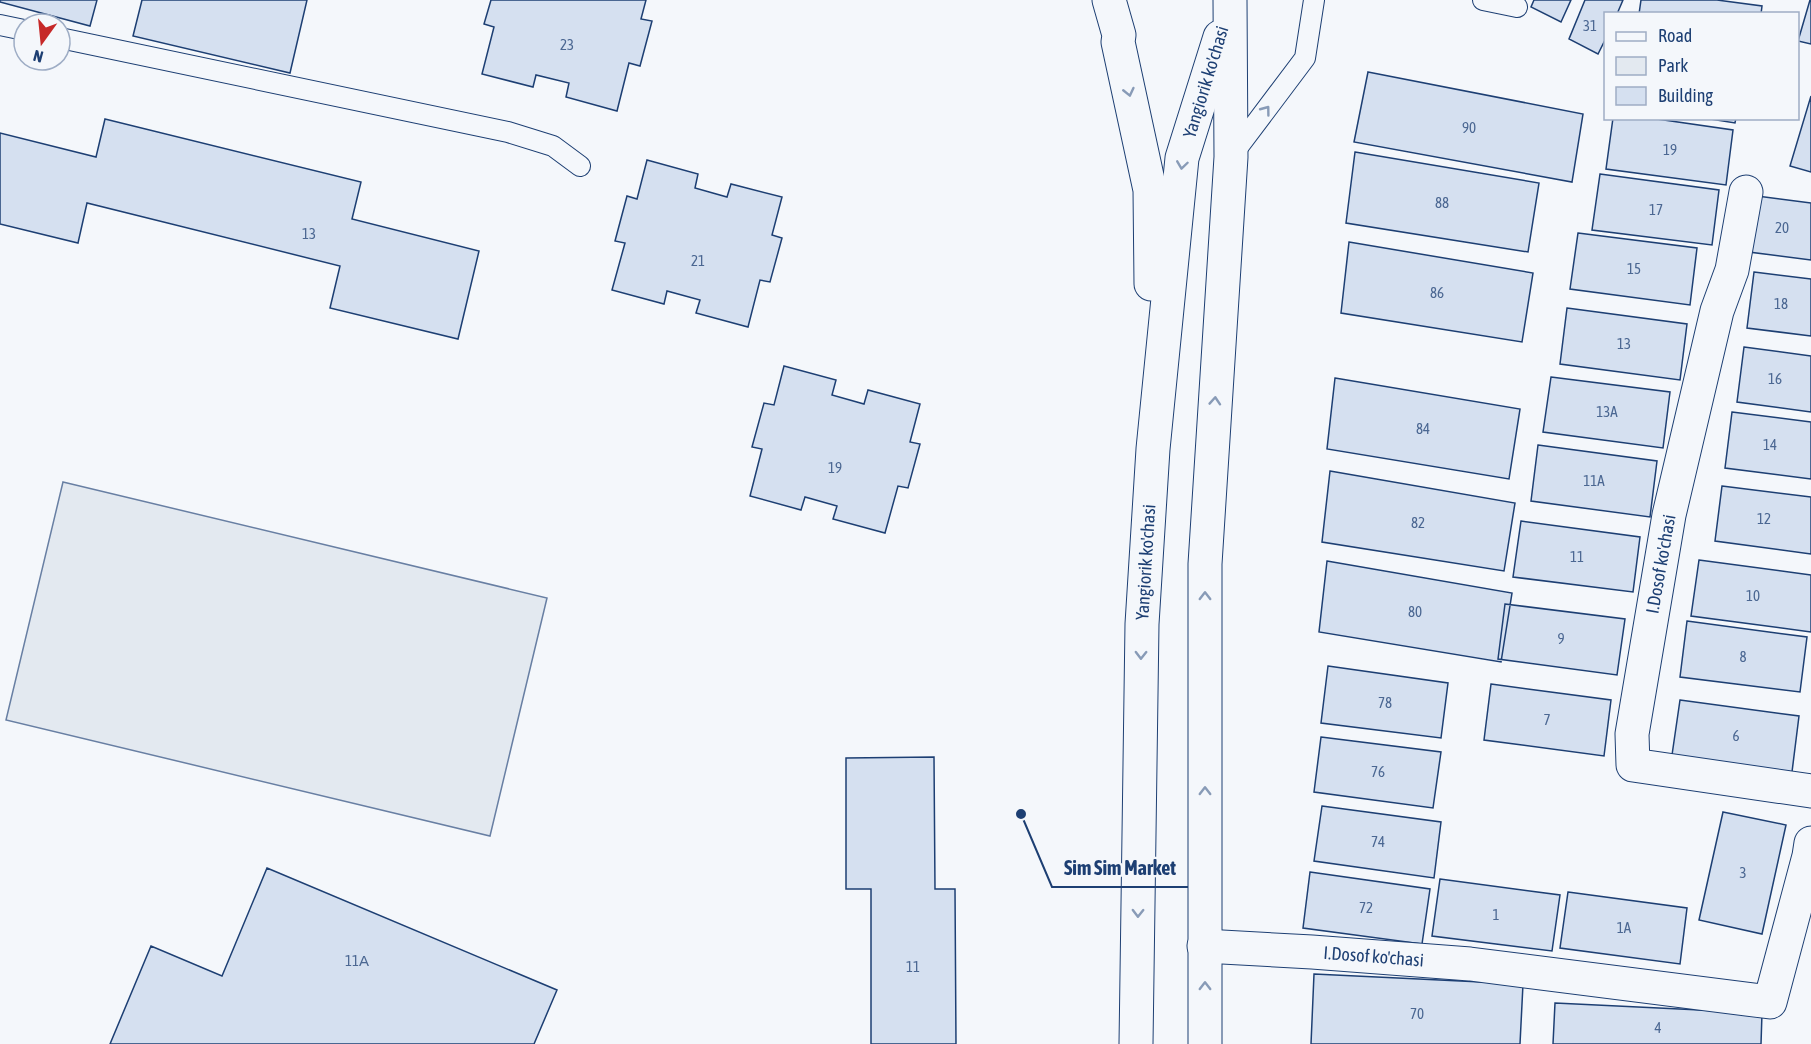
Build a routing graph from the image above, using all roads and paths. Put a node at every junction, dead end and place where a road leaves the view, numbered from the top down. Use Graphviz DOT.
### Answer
graph roads {
  1 [pos="1109,0"];
  2 [pos="1123,0"];
  3 [pos="1314,0"];
  4 [pos="1483,0"];
  5 [pos="1230,4"];
  6 [pos="1517,7"];
  7 [pos="1119,35"];
  8 [pos="72,41"];
  9 [pos="1231,157"];
  10 [pos="580,166"];
  11 [pos="1746,192"];
  12 [pos="1153,449"];
  13 [pos="1811,790"];
  14 [pos="1811,843"];
  15 [pos="1204,946"];
  16 [pos="1136,1044"];
  17 [pos="1205,1044"];
  1 -- 7 [label="main road"];
  2 -- 7 [label="main road"];
  9 -- 3 [label="lane, one-way"];
  4 -- 6 [label="lane"];
  5 -- 9 [label="main road, Yangiorik ko'chasi"];
  5 -- 12 [label="main road, Yangiorik ko'chasi, one-way"];
  7 -- 12 [label="main road, one-way"];
  8 -- 10 [label="lane"];
  15 -- 9 [label="main road, Yangiorik ko'chasi, one-way"];
  11 -- 13 [label="main road, I.Dosof ko'chasi"];
  12 -- 16 [label="main road, Yangiorik ko'chasi, one-way"];
  14 -- 15 [label="main road, I.Dosof ko'chasi"];
  17 -- 15 [label="main road, Yangiorik ko'chasi, one-way"];
}
